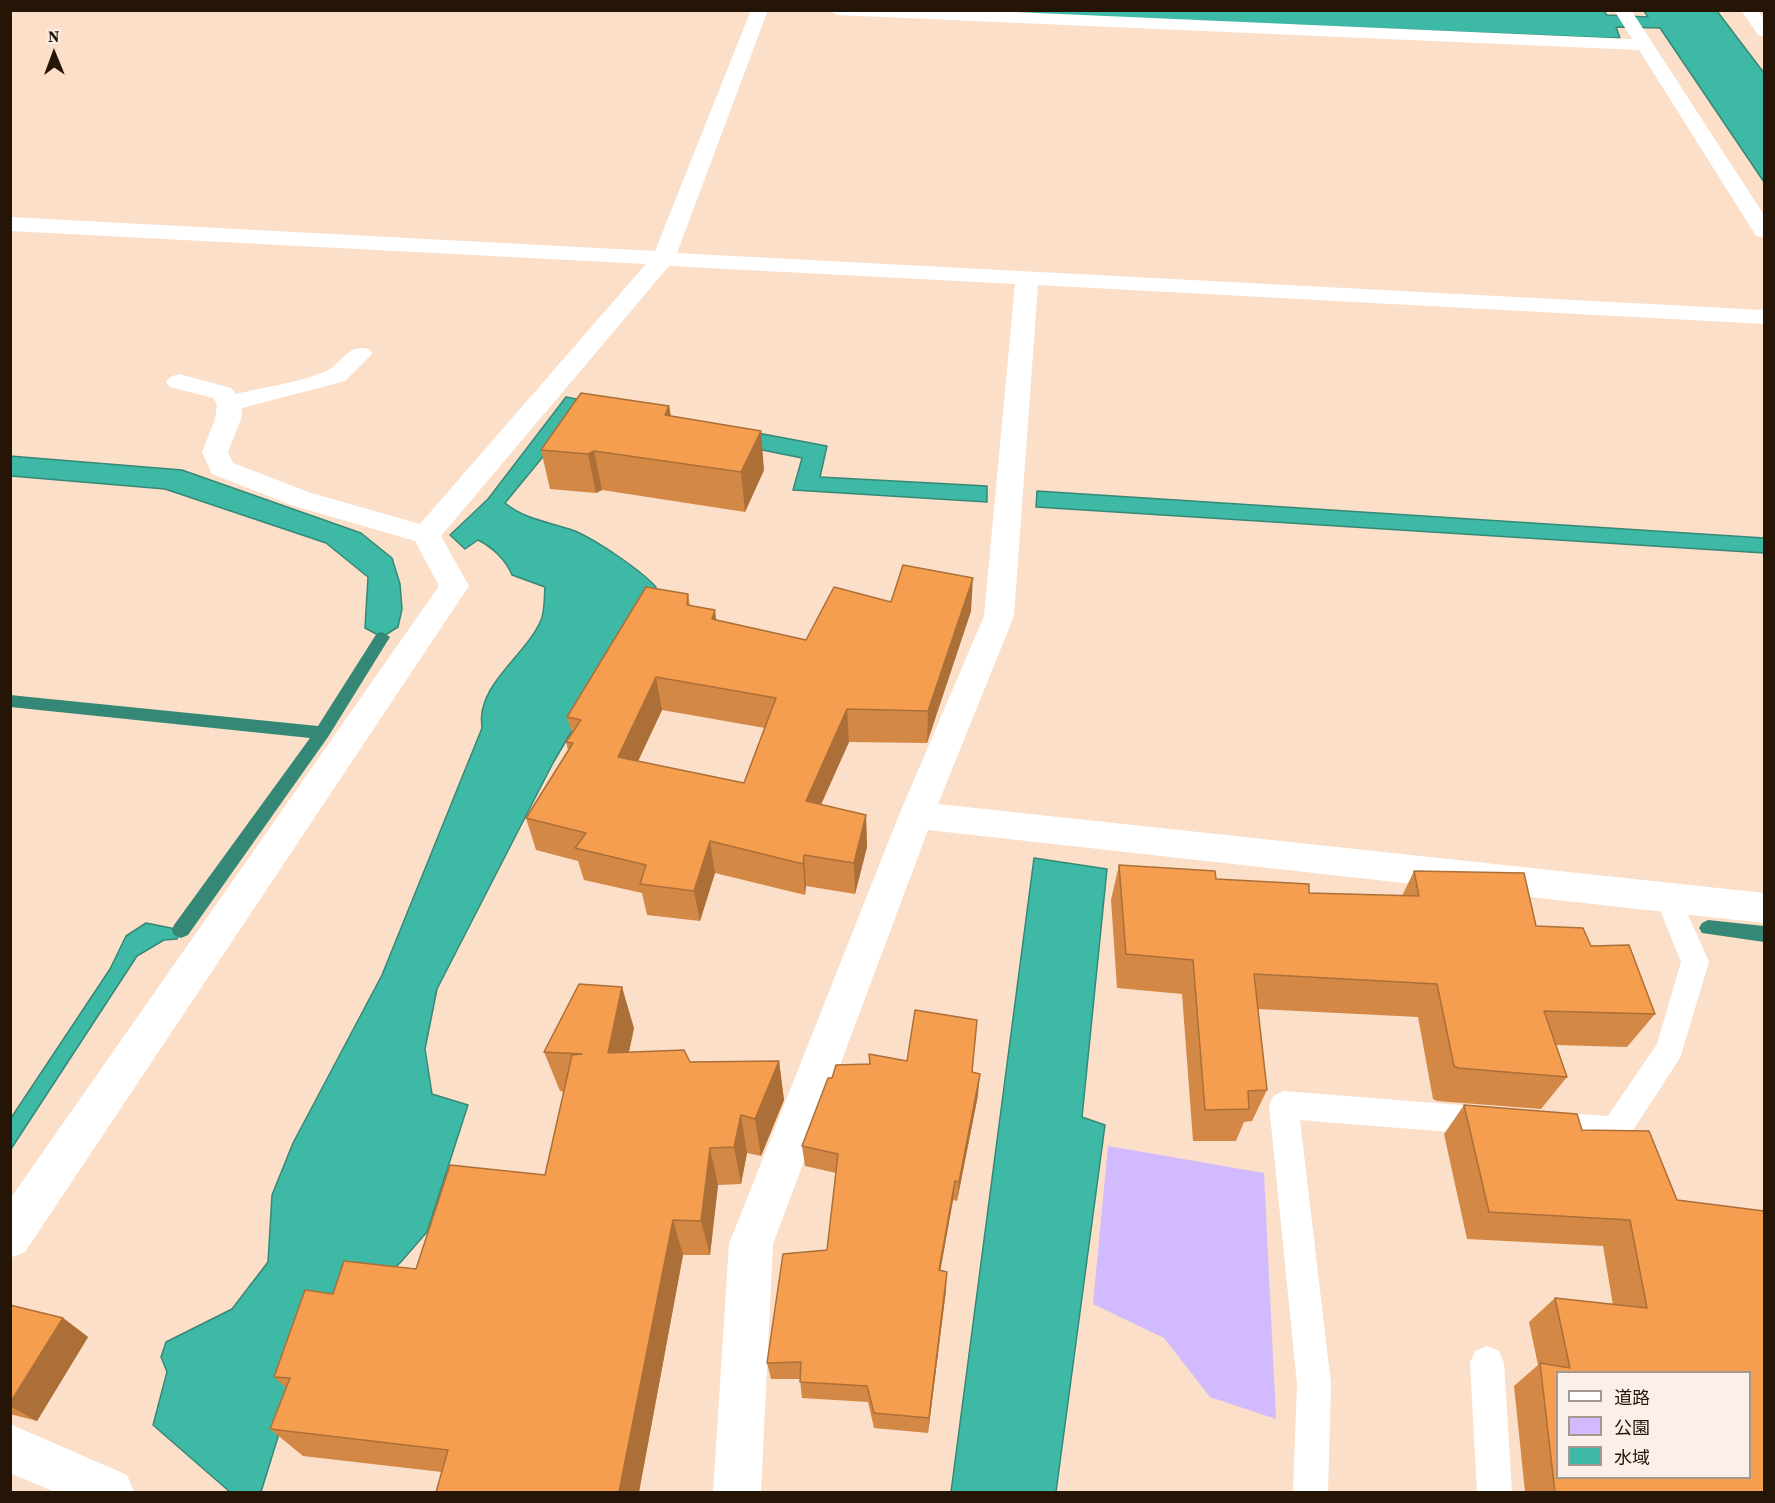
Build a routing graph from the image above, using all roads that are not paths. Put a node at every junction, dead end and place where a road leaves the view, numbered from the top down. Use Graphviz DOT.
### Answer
graph roads {
  1 [pos="760,10"];
  2 [pos="837,10"];
  3 [pos="1623,12"];
  4 [pos="1755,13"];
  5 [pos="1764,31"];
  6 [pos="1642,39"];
  7 [pos="10,224"];
  8 [pos="1764,231"];
  9 [pos="663,259"];
  10 [pos="1027,280"];
  11 [pos="1764,317"];
  12 [pos="360,354"];
  13 [pos="179,382"];
  14 [pos="230,403"];
  15 [pos="426,535"];
  16 [pos="916,815"];
  17 [pos="1669,900"];
  18 [pos="1764,908"];
  19 [pos="10,1237"];
  20 [pos="1486,1363"];
  21 [pos="10,1448"];
  22 [pos="110,1492"];
  23 [pos="737,1492"];
  24 [pos="1311,1492"];
  25 [pos="1495,1492"];
  1 -- 9 [label="street"];
  2 -- 6 [label="street"];
  3 -- 6 [label="street"];
  4 -- 5 [label="street"];
  6 -- 8 [label="street"];
  7 -- 9 [label="street"];
  9 -- 10 [label="street"];
  9 -- 15 [label="street"];
  10 -- 11 [label="street"];
  10 -- 16 [label="street"];
  12 -- 14 [label="street"];
  13 -- 14 [label="street"];
  14 -- 15 [label="street"];
  15 -- 19 [label="street"];
  16 -- 17 [label="street"];
  16 -- 23 [label="street"];
  17 -- 18 [label="street"];
  17 -- 24 [label="lane"];
  20 -- 25 [label="lane"];
  21 -- 22 [label="street"];
}
